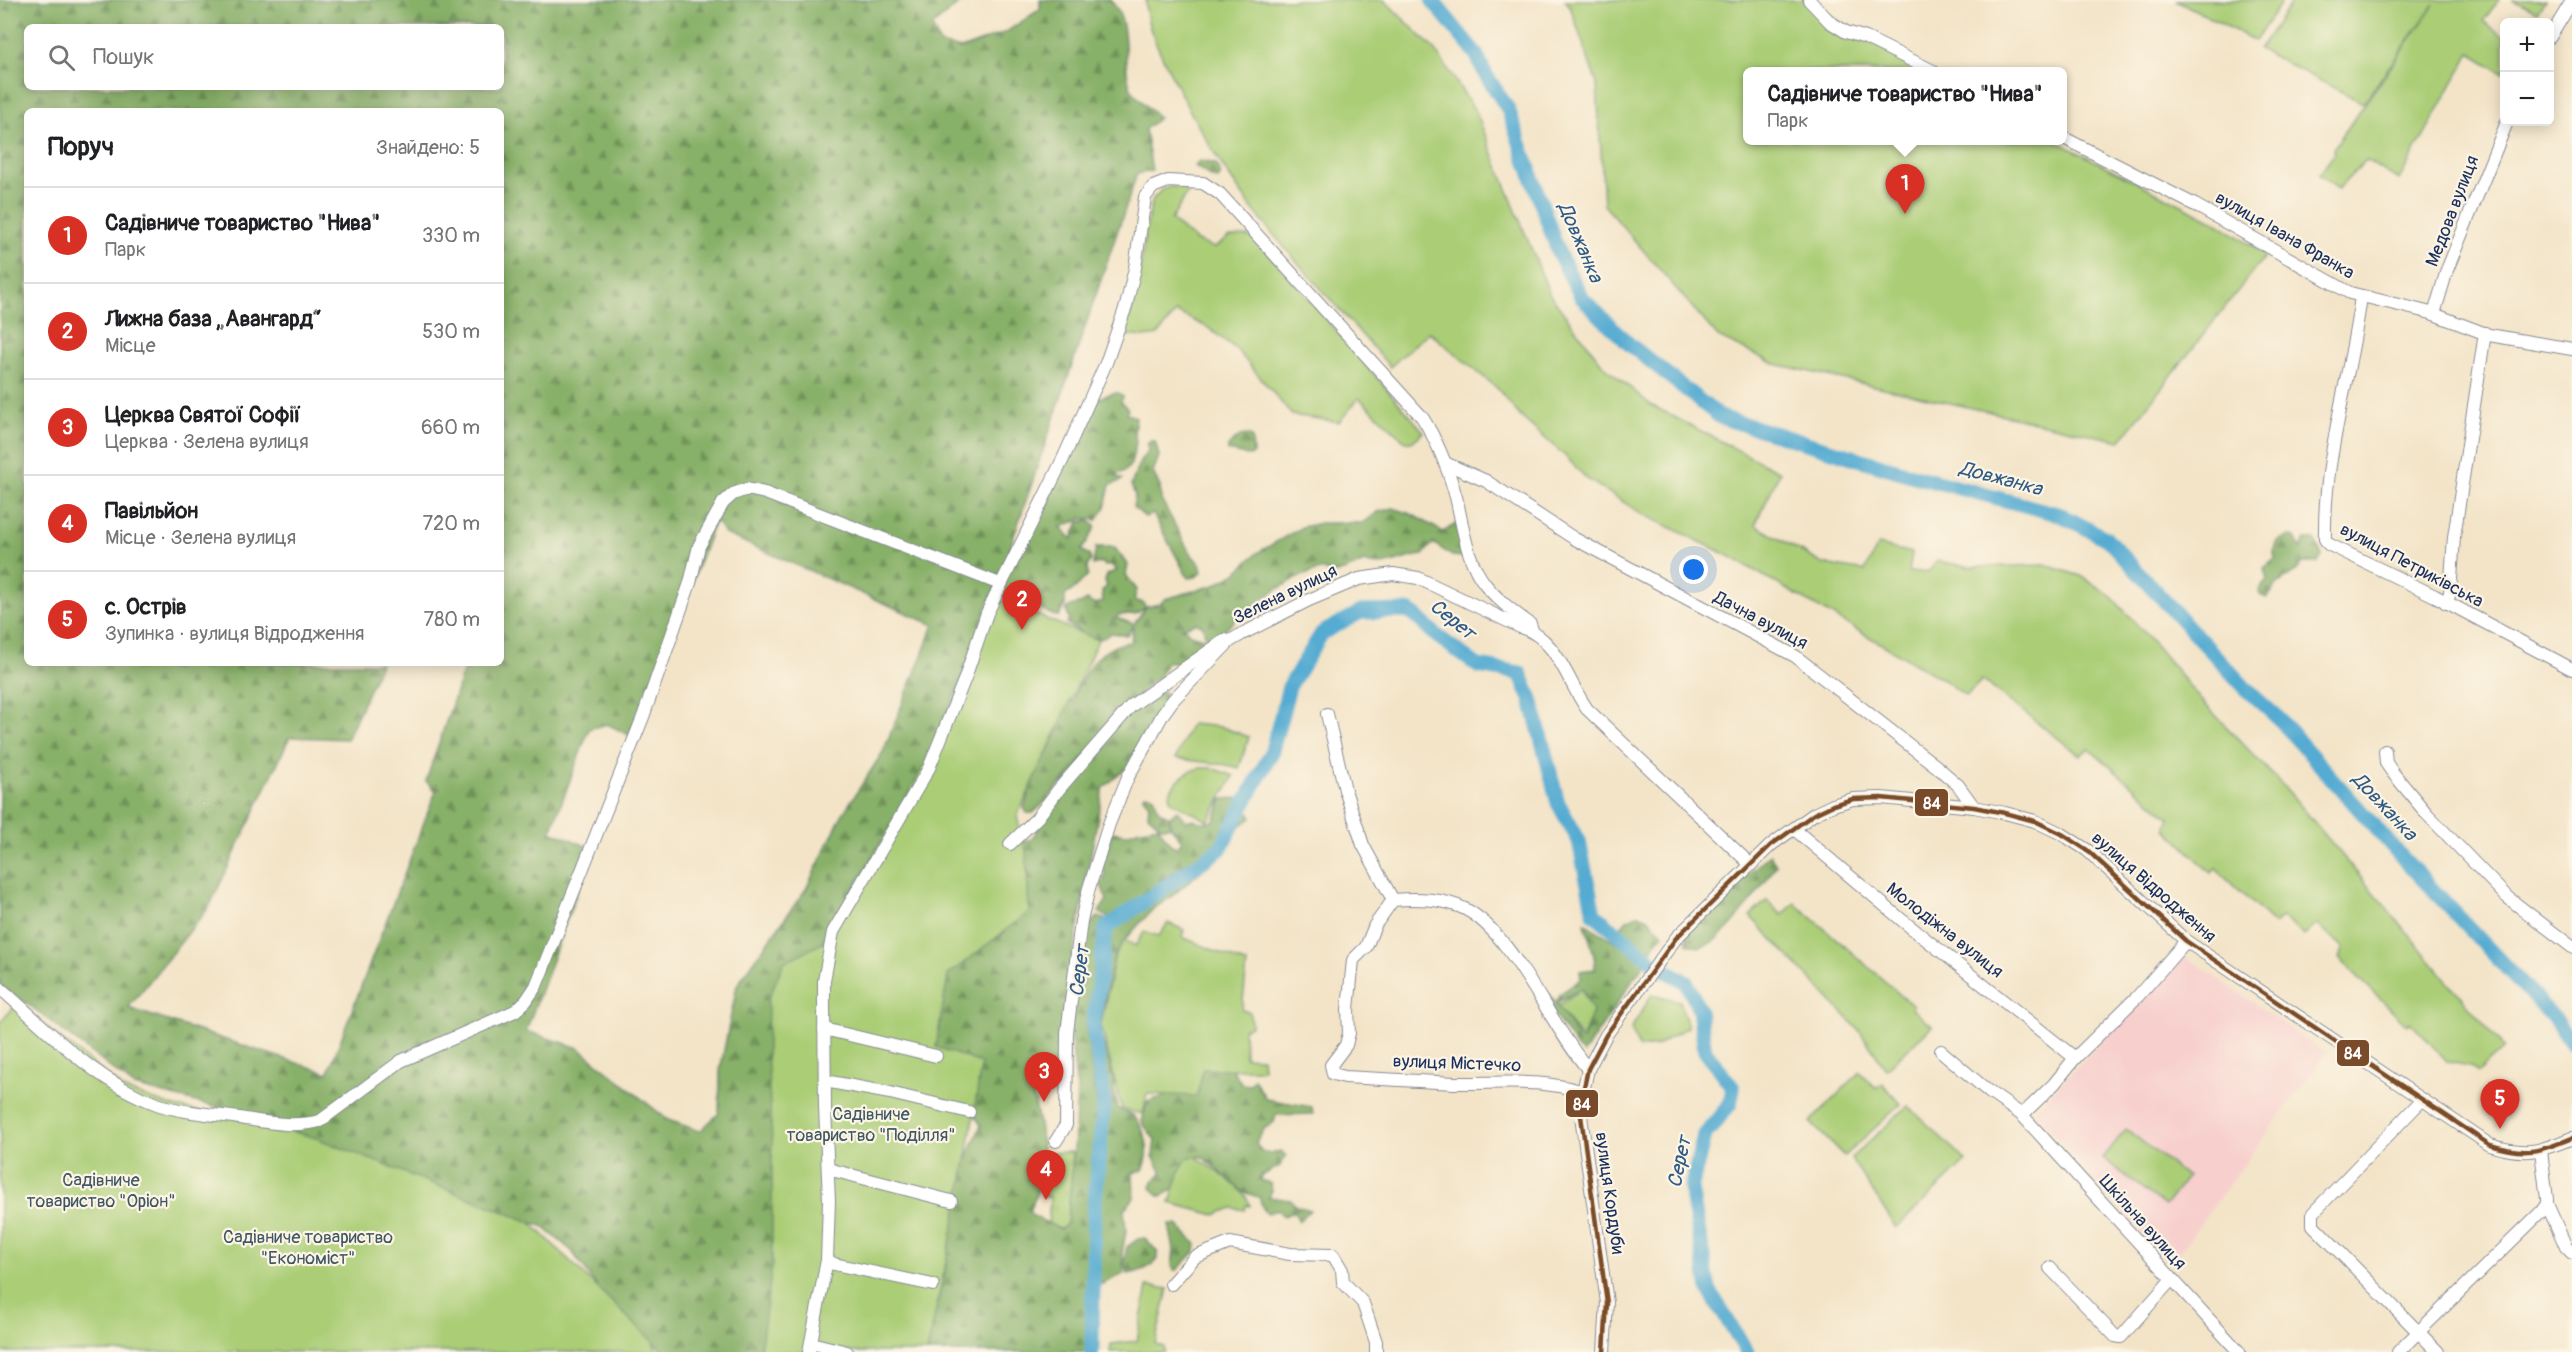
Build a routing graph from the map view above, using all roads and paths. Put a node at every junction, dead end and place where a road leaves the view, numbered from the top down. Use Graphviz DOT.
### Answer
graph roads {
  1 [pos="1809,0"];
  2 [pos="2572,2"];
  3 [pos="2554,31"];
  4 [pos="1923,67"];
  5 [pos="2505,126"];
  6 [pos="2067,140"];
  7 [pos="2361,296"];
  8 [pos="2434,314"];
  9 [pos="2486,333"];
  10 [pos="2572,349"];
  11 [pos="1445,463"];
  12 [pos="1000,584"];
  13 [pos="2446,603"];
  14 [pos="1532,630"];
  15 [pos="1242,634"];
  16 [pos="2572,669"];
  17 [pos="1327,714"];
  18 [pos="2385,751"];
  19 [pos="1974,807"];
  20 [pos="1794,829"];
  21 [pos="1010,844"];
  22 [pos="1750,864"];
  23 [pos="1393,900"];
  24 [pos="2186,941"];
  25 [pos="2572,947"];
  26 [pos="1641,983"];
  27 [pos="0,988"];
  28 [pos="824,1029"];
  29 [pos="1941,1051"];
  30 [pos="936,1056"];
  31 [pos="2074,1058"];
  32 [pos="1588,1069"];
  33 [pos="825,1080"];
  34 [pos="1582,1092"];
  35 [pos="2422,1100"];
  36 [pos="969,1112"];
  37 [pos="2022,1115"];
  38 [pos="2572,1138"];
  39 [pos="1056,1141"];
  40 [pos="2541,1151"];
  41 [pos="828,1169"];
  42 [pos="951,1201"];
  43 [pos="2547,1204"];
  44 [pos="2572,1253"];
  45 [pos="827,1260"];
  46 [pos="2050,1268"];
  47 [pos="2171,1280"];
  48 [pos="1171,1284"];
  49 [pos="933,1285"];
  50 [pos="2419,1332"];
  51 [pos="810,1347"];
  52 [pos="847,1352"];
  53 [pos="1376,1352"];
  54 [pos="1605,1352"];
  55 [pos="2239,1352"];
  56 [pos="2398,1352"];
  57 [pos="2438,1352"];
  1 -- 4 [label="street"];
  2 -- 3 [label="street"];
  5 -- 8 [label="street, Медова вулиця"];
  6 -- 7 [label="street, вулиця Івана Франка"];
  7 -- 8 [label="street, вулиця Івана Франка"];
  7 -- 13 [label="street, вулиця Петриківська"];
  8 -- 9 [label="street, вулиця Івана Франка"];
  9 -- 10 [label="street, вулиця Івана Франка"];
  9 -- 13 [label="street"];
  11 -- 12 [label="street"];
  11 -- 14 [label="street"];
  11 -- 19 [label="street, Дачна вулиця"];
  12 -- 27 [label="street"];
  12 -- 28 [label="street"];
  13 -- 16 [label="street, вулиця Петриківська"];
  14 -- 15 [label="street, Зелена вулиця"];
  14 -- 22 [label="street, Зелена вулиця"];
  15 -- 21 [label="street"];
  15 -- 39 [label="street, Зелена вулиця"];
  17 -- 23 [label="street"];
  18 -- 25 [label="street"];
  19 -- 20 [label="street, вулиця Відродження"];
  19 -- 24 [label="street, вулиця Відродження"];
  20 -- 22 [label="street, вулиця Відродження"];
  20 -- 31 [label="street, Молодіжна вулиця"];
  22 -- 26 [label="street, вулиця Відродження"];
  23 -- 32 [label="street"];
  23 -- 34 [label="street, вулиця Містечко"];
  24 -- 31 [label="street"];
  24 -- 35 [label="street, вулиця Відродження"];
  26 -- 32 [label="street, вулиця Кордуби"];
  28 -- 30 [label="street"];
  28 -- 33 [label="street"];
  29 -- 37 [label="street, Шкільна вулиця"];
  31 -- 37 [label="street"];
  32 -- 34 [label="street, вулиця Кордуби"];
  33 -- 36 [label="street"];
  33 -- 41 [label="street"];
  34 -- 54 [label="street, вулиця Кордуби"];
  35 -- 40 [label="street, вулиця Відродження"];
  35 -- 50 [label="street"];
  37 -- 47 [label="street, Шкільна вулиця"];
  38 -- 40 [label="street, вулиця Відродження"];
  40 -- 43 [label="street"];
  41 -- 42 [label="street"];
  41 -- 45 [label="street"];
  43 -- 44 [label="street"];
  43 -- 50 [label="street"];
  45 -- 49 [label="street"];
  45 -- 51 [label="street"];
  46 -- 47 [label="street"];
  47 -- 55 [label="street, Шкільна вулиця"];
  48 -- 53 [label="street"];
  50 -- 56 [label="street"];
  50 -- 57 [label="street"];
  51 -- 52 [label="street"];
}
